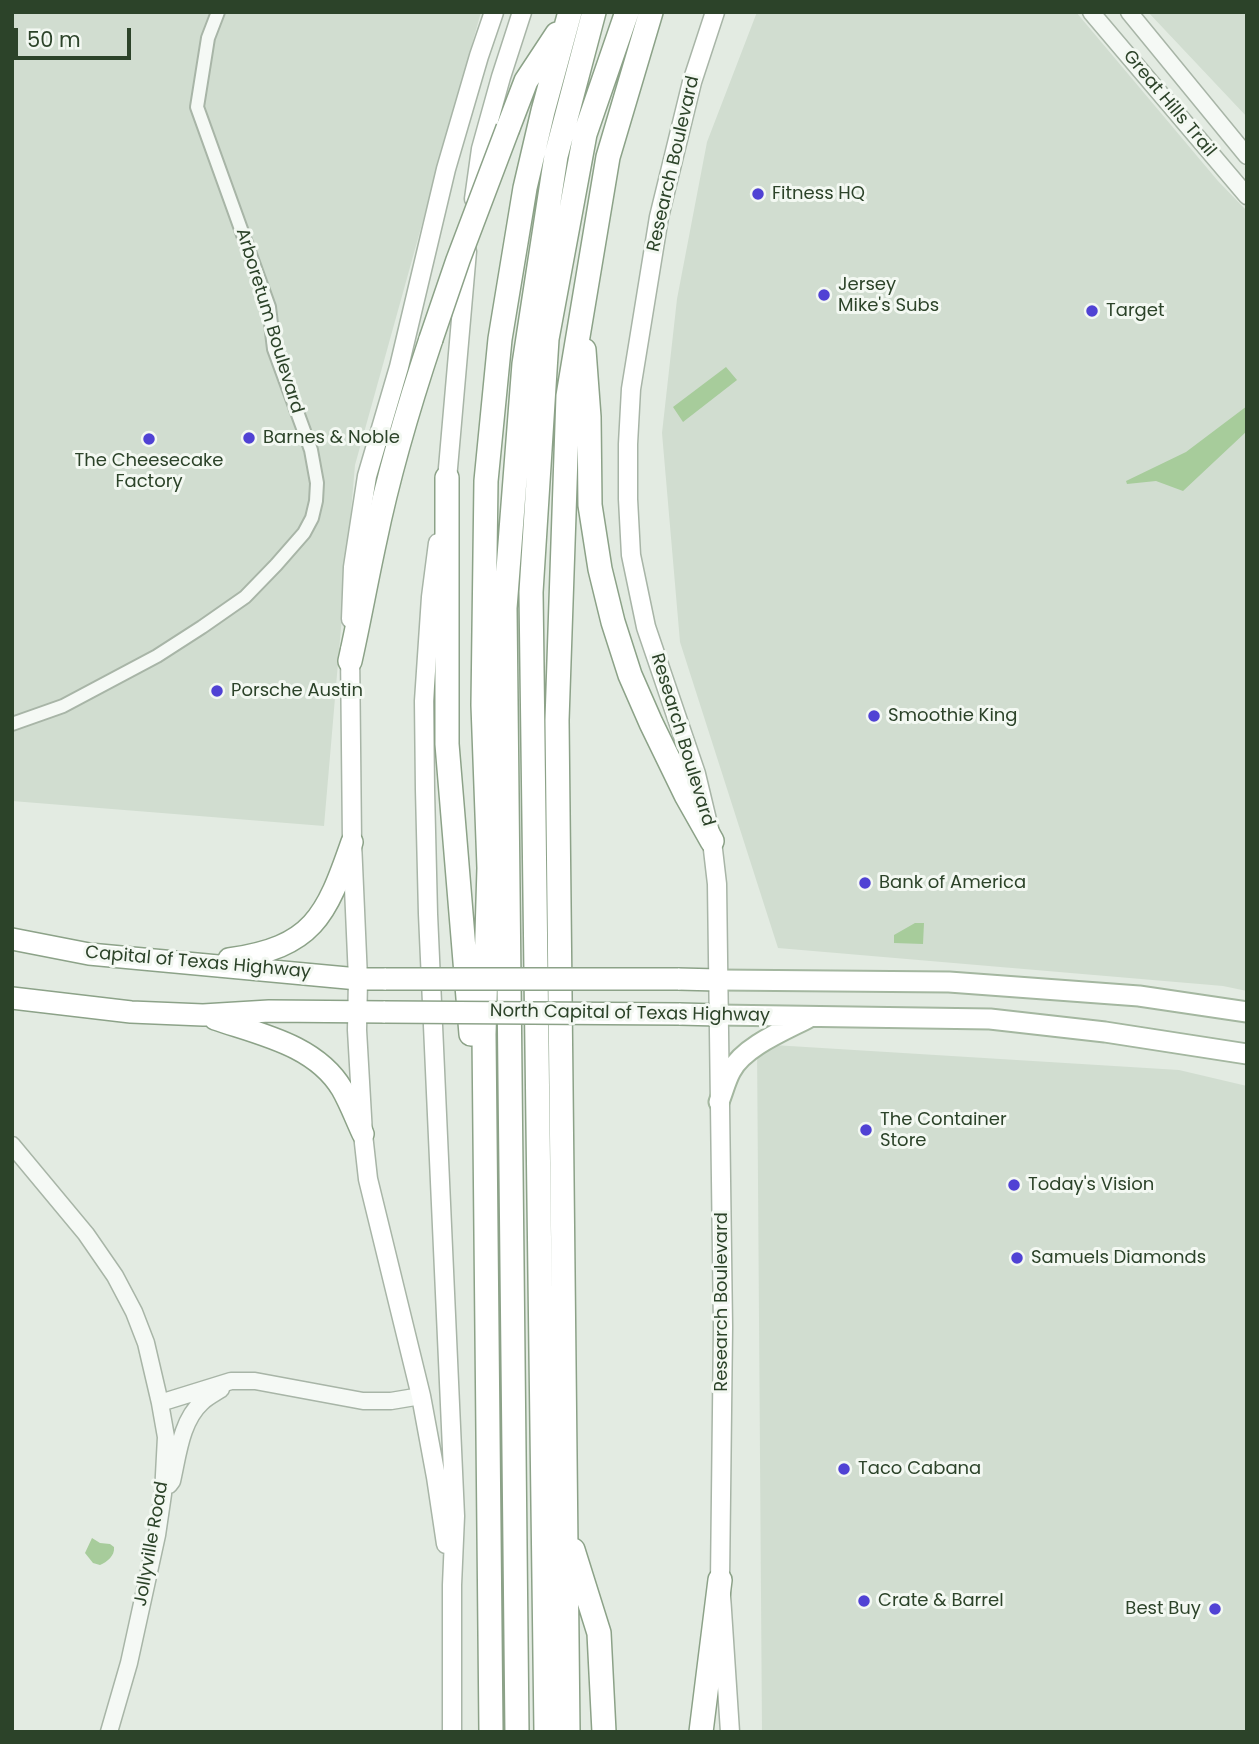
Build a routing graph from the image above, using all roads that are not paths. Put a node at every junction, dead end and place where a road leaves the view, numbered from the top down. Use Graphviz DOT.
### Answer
graph roads {
  1 [pos="218,12"];
  2 [pos="494,12"];
  3 [pos="522,12"];
  4 [pos="594,12"];
  5 [pos="627,12"];
  6 [pos="652,12"];
  7 [pos="715,12"];
  8 [pos="1091,12"];
  9 [pos="1129,12"];
  10 [pos="570,14"];
  11 [pos="1247,156"];
  12 [pos="1247,196"];
  13 [pos="581,314"];
  14 [pos="447,478"];
  15 [pos="350,662"];
  16 [pos="12,724"];
  17 [pos="712,841"];
  18 [pos="352,842"];
  19 [pos="12,939"];
  20 [pos="192,964"];
  21 [pos="358,979"];
  22 [pos="386,979"];
  23 [pos="718,979"];
  24 [pos="12,998"];
  25 [pos="356,1012"];
  26 [pos="1247,1012"];
  27 [pos="203,1015"];
  28 [pos="718,1015"];
  29 [pos="812,1016"];
  30 [pos="1247,1054"];
  31 [pos="485,1081"];
  32 [pos="719,1102"];
  33 [pos="363,1133"];
  34 [pos="12,1145"];
  35 [pos="231,1381"];
  36 [pos="421,1396"];
  37 [pos="160,1403"];
  38 [pos="163,1494"];
  39 [pos="566,1524"];
  40 [pos="720,1580"];
  41 [pos="452,1586"];
  42 [pos="109,1732"];
  43 [pos="452,1732"];
  44 [pos="491,1732"];
  45 [pos="517,1732"];
  46 [pos="546,1732"];
  47 [pos="568,1732"];
  48 [pos="604,1732"];
  49 [pos="701,1732"];
  50 [pos="730,1732"];
  1 -- 16 [label="street, Arboretum Boulevard"];
  2 -- 15 [label="main road"];
  3 -- 14 [label="main road"];
  4 -- 45 [label="highway"];
  5 -- 46 [label="highway"];
  6 -- 13 [label="highway"];
  7 -- 17 [label="main road, Research Boulevard"];
  8 -- 12 [label="street, Great Hills Trail"];
  9 -- 11 [label="street, Great Hills Trail"];
  10 -- 15 [label="highway, bridge"];
  10 -- 31 [label="highway"];
  13 -- 17 [label="highway"];
  13 -- 39 [label="highway"];
  14 -- 31 [label="highway"];
  14 -- 41 [label="main road"];
  15 -- 18 [label="main road"];
  17 -- 23 [label="main road, Research Boulevard"];
  18 -- 20 [label="highway"];
  18 -- 21 [label="main road"];
  19 -- 20 [label="highway, Capital of Texas Highway"];
  20 -- 21 [label="highway, Capital of Texas Highway"];
  21 -- 22 [label="highway, Capital of Texas Highway"];
  21 -- 25 [label="main road"];
  22 -- 23 [label="highway, North Capital of Texas Highway, bridge"];
  23 -- 26 [label="main road, North Capital of Texas Highway"];
  23 -- 28 [label="main road, Research Boulevard"];
  24 -- 27 [label="highway, North Capital of Texas Highway"];
  25 -- 27 [label="highway, North Capital of Texas Highway"];
  25 -- 28 [label="highway, North Capital of Texas Highway, bridge"];
  25 -- 33 [label="main road"];
  27 -- 33 [label="highway"];
  28 -- 29 [label="main road, North Capital of Texas Highway"];
  28 -- 32 [label="main road, Research Boulevard"];
  29 -- 30 [label="main road, North Capital of Texas Highway"];
  29 -- 32 [label="main road"];
  31 -- 44 [label="highway"];
  32 -- 40 [label="main road, Research Boulevard"];
  33 -- 36 [label="main road"];
  34 -- 37 [label="street, Jollyville Road"];
  35 -- 36 [label="street"];
  35 -- 37 [label="street"];
  35 -- 38 [label="street"];
  36 -- 41 [label="main road"];
  37 -- 38 [label="street, Jollyville Road"];
  38 -- 42 [label="street, Jollyville Road"];
  39 -- 47 [label="highway"];
  39 -- 48 [label="highway"];
  40 -- 49 [label="highway"];
  40 -- 50 [label="main road, Research Boulevard"];
  41 -- 43 [label="main road"];
}
